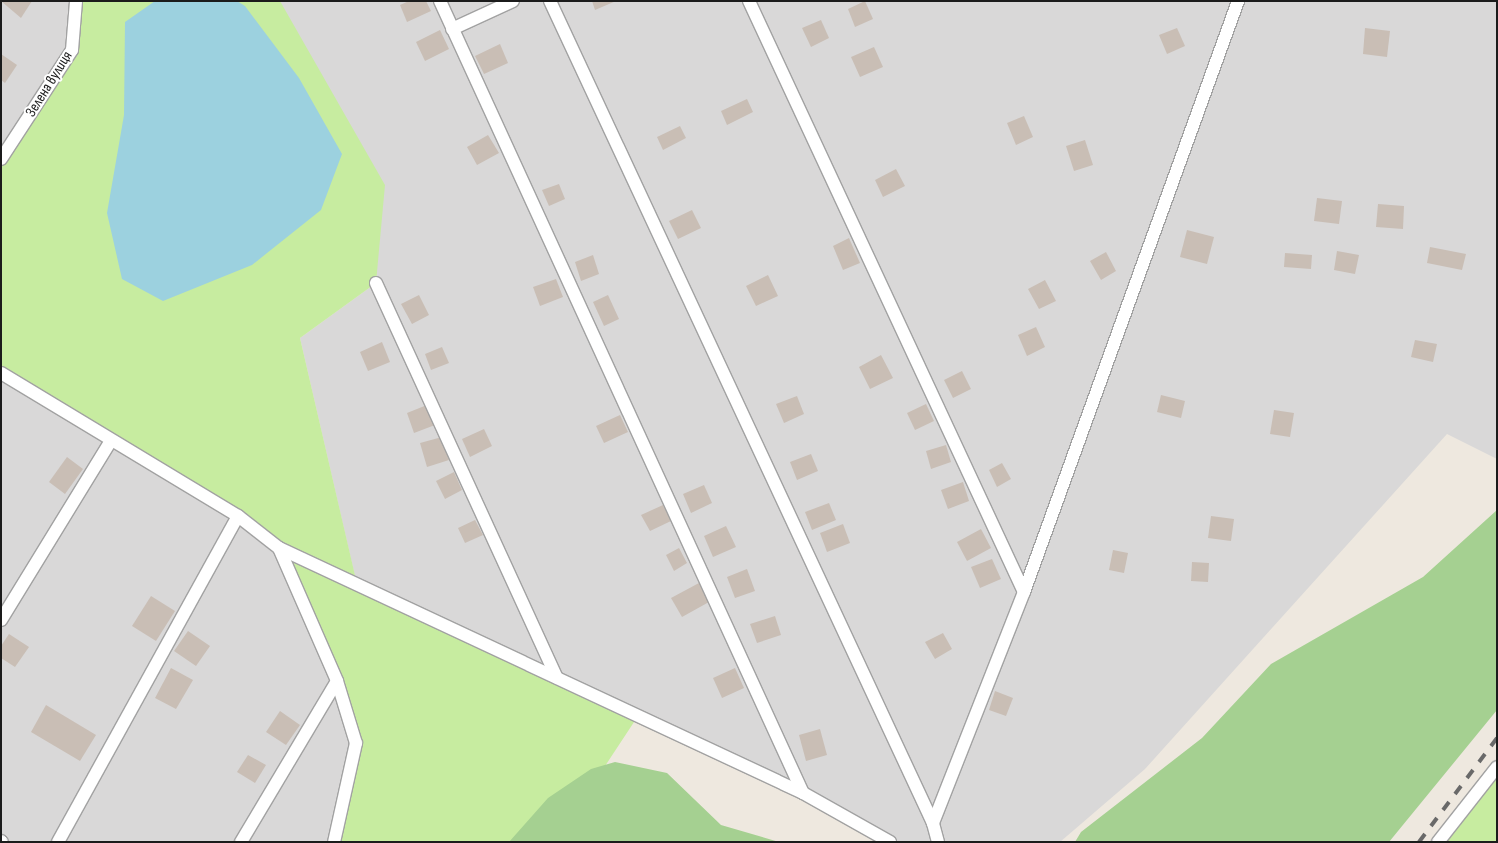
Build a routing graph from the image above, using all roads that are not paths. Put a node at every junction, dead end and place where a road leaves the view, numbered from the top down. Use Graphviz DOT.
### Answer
graph roads {
  1 [pos="76,1"];
  2 [pos="440,1"];
  3 [pos="513,1"];
  4 [pos="550,1"];
  5 [pos="749,1"];
  6 [pos="1238,1"];
  7 [pos="452,29"];
  8 [pos="1,160"];
  9 [pos="376,283"];
  10 [pos="1,373"];
  11 [pos="110,442"];
  12 [pos="238,516"];
  13 [pos="279,548"];
  14 [pos="1024,592"];
  15 [pos="1,620"];
  16 [pos="557,678"];
  17 [pos="337,681"];
  18 [pos="1497,767"];
  19 [pos="803,793"];
  20 [pos="933,823"];
  21 [pos="58,842"];
  22 [pos="241,842"];
  23 [pos="334,842"];
  24 [pos="890,842"];
  25 [pos="938,842"];
  26 [pos="1438,842"];
  1 -- 8 [label="street, Зелена вулиця"];
  2 -- 7 [label="street"];
  3 -- 7 [label="street"];
  4 -- 20 [label="street"];
  5 -- 14 [label="street"];
  6 -- 14 [label="street"];
  7 -- 19 [label="street"];
  9 -- 16 [label="street"];
  10 -- 11 [label="street"];
  11 -- 12 [label="street"];
  11 -- 15 [label="street"];
  12 -- 13 [label="street"];
  12 -- 21 [label="street"];
  13 -- 16 [label="street"];
  13 -- 17 [label="street"];
  14 -- 20 [label="street"];
  16 -- 19 [label="street"];
  17 -- 22 [label="street"];
  17 -- 23 [label="street"];
  18 -- 26 [label="street"];
  19 -- 24 [label="street"];
  20 -- 25 [label="street"];
}
